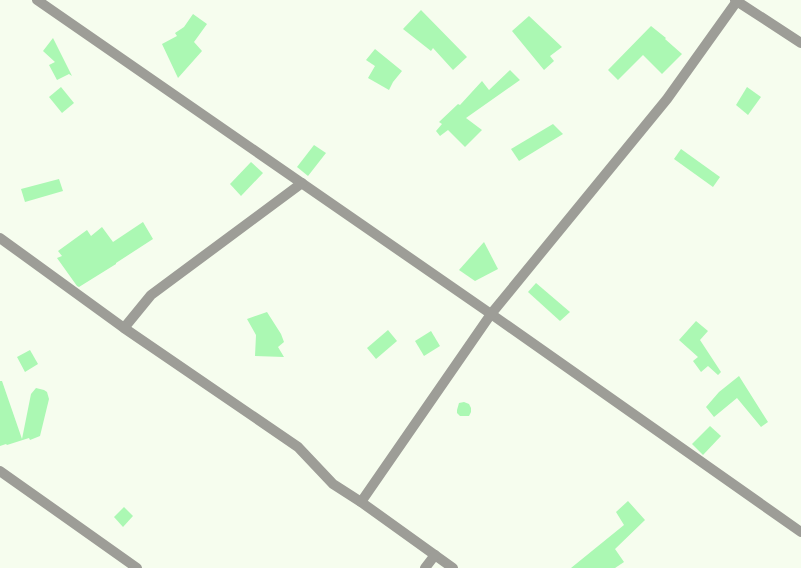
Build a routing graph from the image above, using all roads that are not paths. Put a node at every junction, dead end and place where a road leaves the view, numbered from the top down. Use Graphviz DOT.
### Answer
graph roads {
  1 [pos="37,0"];
  2 [pos="736,0"];
  3 [pos="801,43"];
  4 [pos="302,184"];
  5 [pos="0,238"];
  6 [pos="491,314"];
  7 [pos="124,328"];
  8 [pos="0,471"];
  9 [pos="361,502"];
  10 [pos="801,532"];
  11 [pos="435,556"];
  12 [pos="137,568"];
  13 [pos="425,568"];
  14 [pos="452,568"];
  1 -- 4 [label="street"];
  2 -- 3 [label="street"];
  2 -- 6 [label="street"];
  4 -- 6 [label="street"];
  4 -- 7 [label="street"];
  5 -- 7 [label="street"];
  6 -- 9 [label="street"];
  6 -- 10 [label="street"];
  7 -- 9 [label="street"];
  8 -- 12 [label="street"];
  9 -- 11 [label="street"];
  11 -- 13 [label="street"];
  11 -- 14 [label="street"];
}
